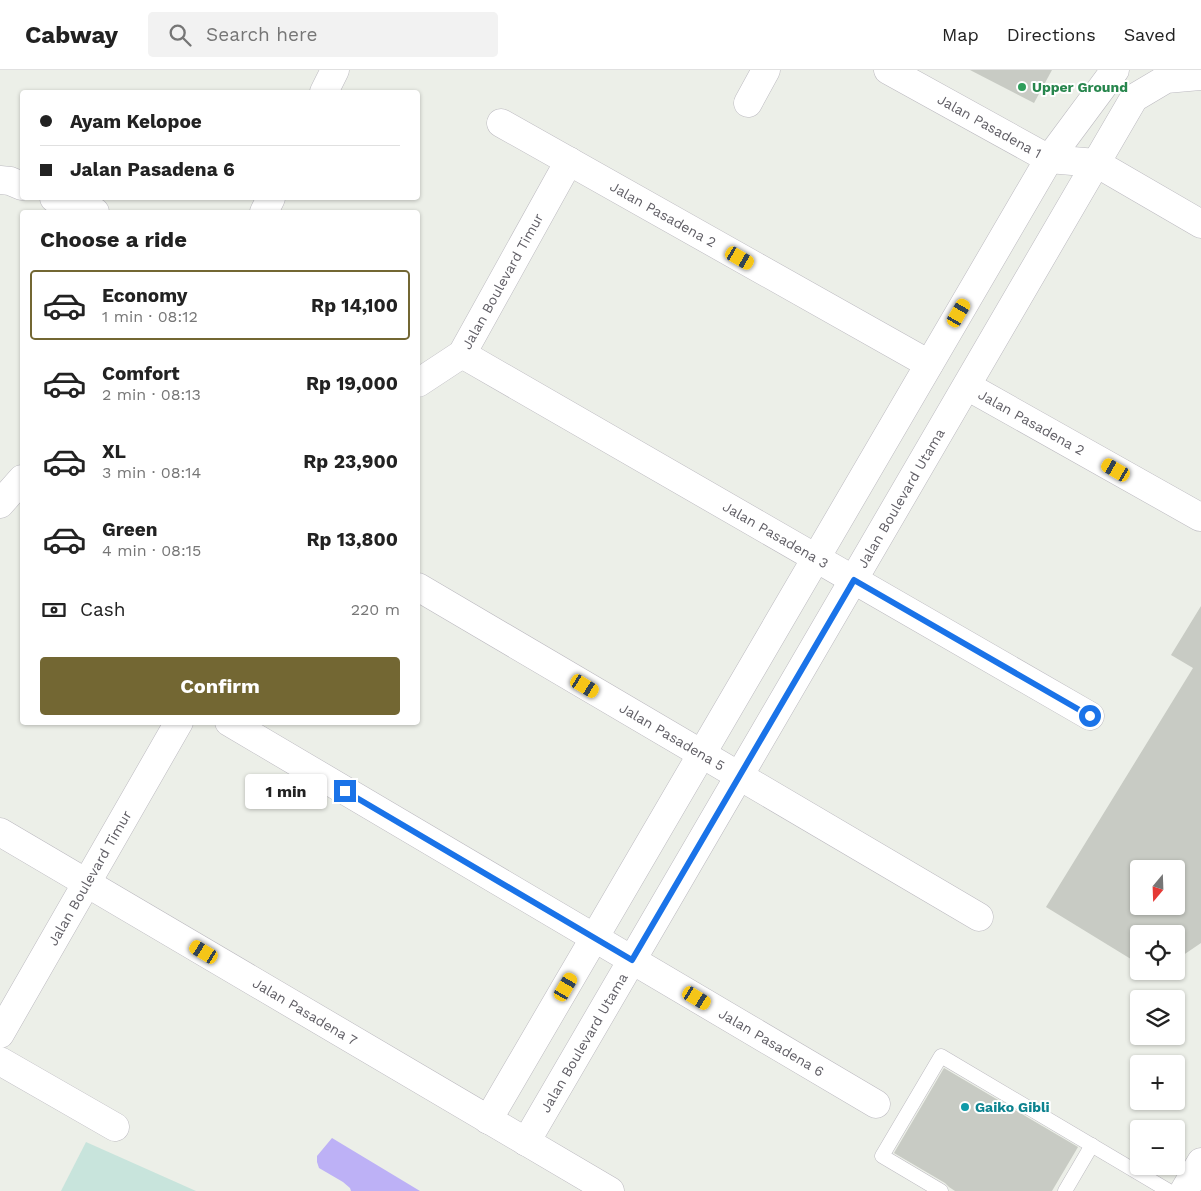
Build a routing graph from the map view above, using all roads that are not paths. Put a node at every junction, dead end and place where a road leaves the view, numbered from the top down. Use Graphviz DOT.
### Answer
graph roads {
  1 [pos="335,70"];
  2 [pos="766,70"];
  3 [pos="888,70"];
  4 [pos="1114,70"];
  5 [pos="1201,76"];
  6 [pos="325,90"];
  7 [pos="748,103"];
  8 [pos="502,123"];
  9 [pos="1049,159"];
  10 [pos="569,161"];
  11 [pos="1096,162"];
  12 [pos="0,180"];
  13 [pos="20,185"];
  14 [pos="60,200"];
  15 [pos="89,210"];
  16 [pos="1201,224"];
  17 [pos="462,354"];
  18 [pos="929,364"];
  19 [pos="420,382"];
  20 [pos="967,386"];
  21 [pos="20,480"];
  22 [pos="0,504"];
  23 [pos="1200,517"];
  24 [pos="816,558"];
  25 [pos="854,580"];
  26 [pos="420,588"];
  27 [pos="1090,716"];
  28 [pos="177,725"];
  29 [pos="233,725"];
  30 [pos="702,754"];
  31 [pos="740,776"];
  32 [pos="0,832"];
  33 [pos="87,883"];
  34 [pos="979,917"];
  35 [pos="595,938"];
  36 [pos="632,960"];
  37 [pos="0,1034"];
  38 [pos="0,1061"];
  39 [pos="876,1104"];
  40 [pos="488,1120"];
  41 [pos="116,1127"];
  42 [pos="526,1142"];
  43 [pos="1092,1145"];
  44 [pos="1201,1162"];
  45 [pos="610,1191"];
  46 [pos="941,1191"];
  47 [pos="1065,1191"];
  48 [pos="1169,1191"];
  49 [pos="1184,1191"];
  1 -- 6 [label="street"];
  2 -- 7 [label="street"];
  3 -- 9 [label="street, Jalan Pasadena 1"];
  4 -- 9 [label="street"];
  5 -- 11 [label="street, Jalan Boulevard Utama"];
  8 -- 10 [label="street, Jalan Pasadena 2"];
  9 -- 11 [label="street, Jalan Pasadena 1"];
  9 -- 18 [label="street"];
  10 -- 17 [label="street, Jalan Boulevard Timur"];
  10 -- 18 [label="street, Jalan Pasadena 2"];
  11 -- 16 [label="street, Jalan Pasadena 1"];
  11 -- 20 [label="street, Jalan Boulevard Utama"];
  12 -- 13 [label="street"];
  14 -- 15 [label="street"];
  17 -- 19 [label="street, Jalan Boulevard Timur"];
  17 -- 24 [label="street, Jalan Pasadena 3"];
  18 -- 24 [label="street"];
  20 -- 23 [label="street, Jalan Pasadena 2"];
  20 -- 25 [label="street, Jalan Boulevard Utama"];
  21 -- 22 [label="street"];
  24 -- 25 [label="street, Jalan Pasadena 3"];
  24 -- 30 [label="street"];
  25 -- 27 [label="street, Jalan Pasadena 3"];
  25 -- 31 [label="street, Jalan Boulevard Utama"];
  26 -- 30 [label="street, Jalan Pasadena 5"];
  28 -- 33 [label="street, Jalan Boulevard Timur"];
  29 -- 35 [label="street, Jalan Pasadena 6"];
  30 -- 31 [label="street, Jalan Pasadena 5"];
  30 -- 35 [label="street"];
  31 -- 34 [label="street, Jalan Pasadena 5"];
  31 -- 36 [label="street, Jalan Boulevard Utama"];
  32 -- 33 [label="street, Jalan Pasadena 7"];
  33 -- 37 [label="street, Jalan Boulevard Timur"];
  33 -- 40 [label="street, Jalan Pasadena 7"];
  35 -- 36 [label="street, Jalan Pasadena 6"];
  35 -- 40 [label="street"];
  36 -- 39 [label="street, Jalan Pasadena 6"];
  36 -- 42 [label="street, Jalan Boulevard Utama"];
  38 -- 41 [label="street"];
  40 -- 42 [label="street, Jalan Pasadena 7"];
  42 -- 45 [label="street, Jalan Pasadena 7"];
  43 -- 46 [label="lane"];
  43 -- 47 [label="lane"];
  43 -- 48 [label="lane"];
  44 -- 49 [label="street"];
}
